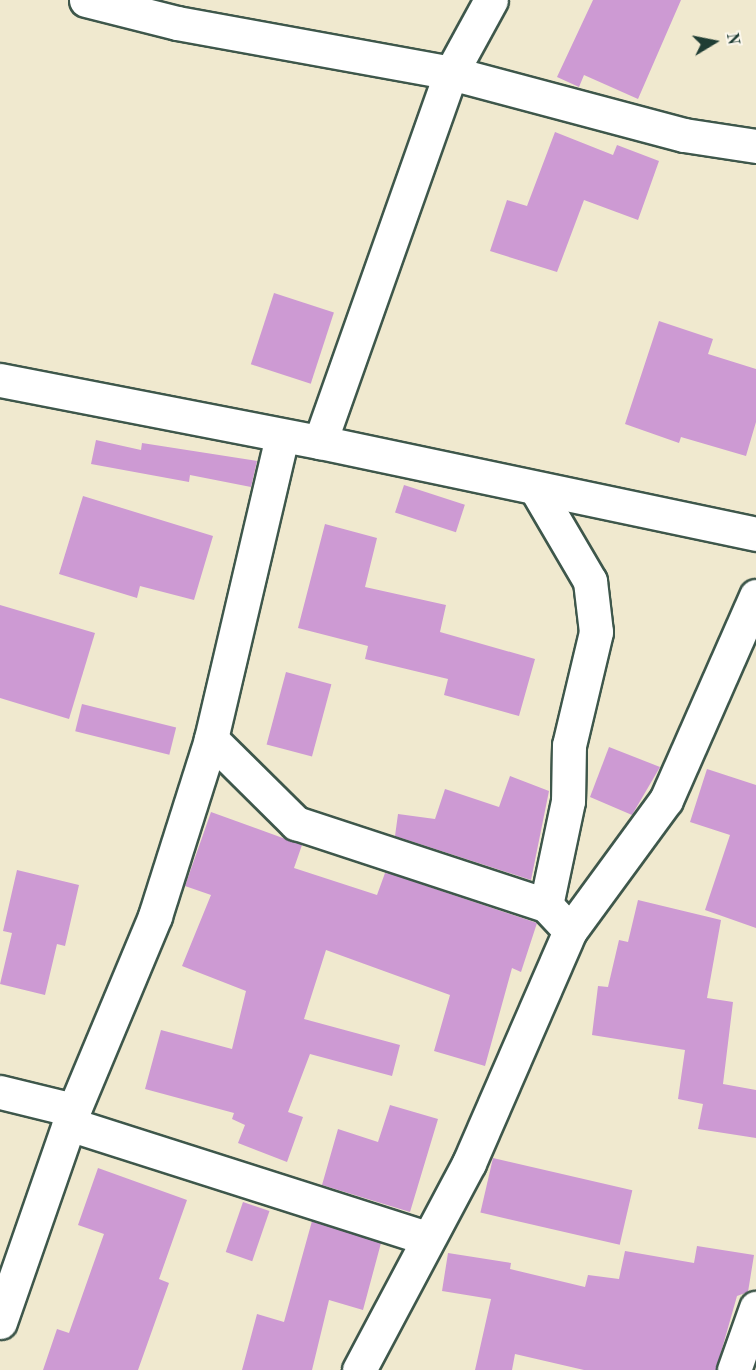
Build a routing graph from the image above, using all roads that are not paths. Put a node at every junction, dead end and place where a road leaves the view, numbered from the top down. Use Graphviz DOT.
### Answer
graph roads {
  1 [pos="86,0"];
  2 [pos="490,0"];
  3 [pos="451,73"];
  4 [pos="756,146"];
  5 [pos="0,380"];
  6 [pos="282,436"];
  7 [pos="320,442"];
  8 [pos="536,489"];
  9 [pos="756,534"];
  10 [pos="756,596"];
  11 [pos="211,739"];
  12 [pos="546,905"];
  13 [pos="570,931"];
  14 [pos="0,1092"];
  15 [pos="72,1117"];
  16 [pos="427,1238"];
  17 [pos="7,1276"];
  18 [pos="756,1308"];
  19 [pos="0,1322"];
  20 [pos="359,1370"];
  21 [pos="734,1370"];
  1 -- 3 [label="street"];
  2 -- 3 [label="street"];
  3 -- 4 [label="street"];
  3 -- 7 [label="street"];
  5 -- 6 [label="street"];
  6 -- 7 [label="street"];
  6 -- 11 [label="street"];
  7 -- 8 [label="street"];
  8 -- 9 [label="street"];
  8 -- 12 [label="street"];
  10 -- 13 [label="street"];
  11 -- 12 [label="street"];
  11 -- 15 [label="street"];
  12 -- 13 [label="street"];
  13 -- 16 [label="street"];
  14 -- 15 [label="street"];
  15 -- 16 [label="street"];
  15 -- 17 [label="street"];
  16 -- 20 [label="street"];
  17 -- 19 [label="street"];
  18 -- 21 [label="street"];
}
